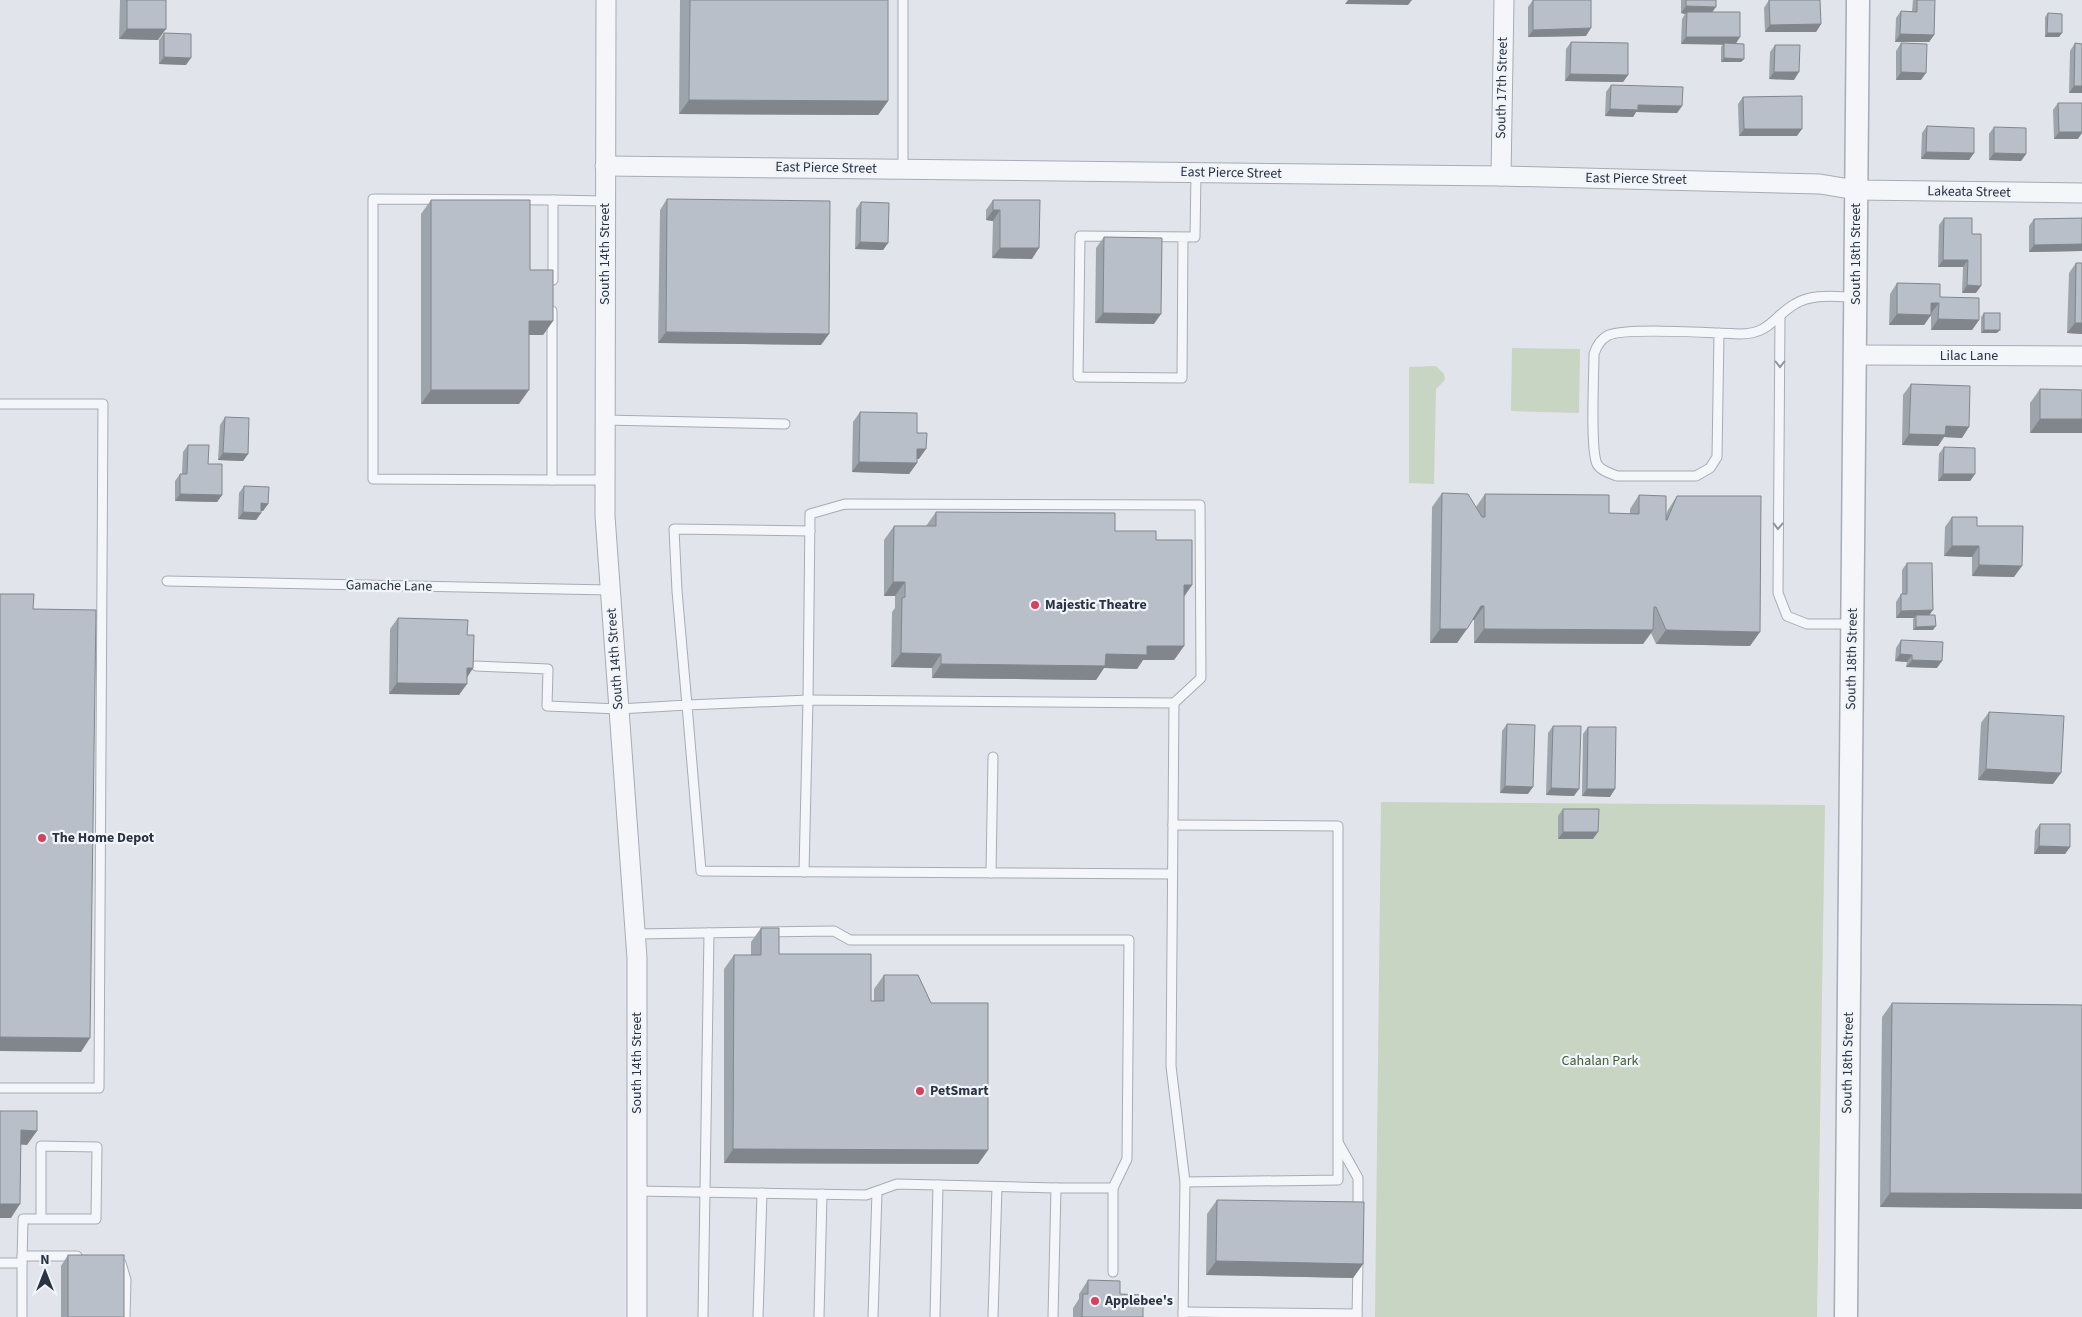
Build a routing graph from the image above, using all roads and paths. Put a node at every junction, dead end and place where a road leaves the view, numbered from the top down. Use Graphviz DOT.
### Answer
graph roads {
  1 [pos="606,0"];
  2 [pos="903,0"];
  3 [pos="1504,0"];
  4 [pos="1858,0"];
  5 [pos="605,166"];
  6 [pos="903,169"];
  7 [pos="1196,172"];
  8 [pos="1501,176"];
  9 [pos="1856,190"];
  10 [pos="2082,193"];
  11 [pos="553,200"];
  12 [pos="605,200"];
  13 [pos="1183,237"];
  14 [pos="552,290"];
  15 [pos="1856,297"];
  16 [pos="552,300"];
  17 [pos="1780,315"];
  18 [pos="1719,333"];
  19 [pos="1856,355"];
  20 [pos="2082,356"];
  21 [pos="0,404"];
  22 [pos="605,420"];
  23 [pos="785,424"];
  24 [pos="552,480"];
  25 [pos="605,480"];
  26 [pos="810,531"];
  27 [pos="167,582"];
  28 [pos="610,590"];
  29 [pos="1853,624"];
  30 [pos="476,666"];
  31 [pos="808,700"];
  32 [pos="1174,703"];
  33 [pos="688,705"];
  34 [pos="619,709"];
  35 [pos="993,757"];
  36 [pos="1172,825"];
  37 [pos="804,872"];
  38 [pos="991,873"];
  39 [pos="1172,874"];
  40 [pos="710,933"];
  41 [pos="636,934"];
  42 [pos="0,1088"];
  43 [pos="1338,1142"];
  44 [pos="1185,1182"];
  45 [pos="938,1185"];
  46 [pos="996,1187"];
  47 [pos="1056,1188"];
  48 [pos="1113,1188"];
  49 [pos="637,1191"];
  50 [pos="705,1191"];
  51 [pos="877,1192"];
  52 [pos="762,1193"];
  53 [pos="822,1194"];
  54 [pos="41,1219"];
  55 [pos="1358,1226"];
  56 [pos="1358,1255"];
  57 [pos="90,1256"];
  58 [pos="22,1260"];
  59 [pos="115,1260"];
  60 [pos="0,1263"];
  61 [pos="1113,1272"];
  62 [pos="1183,1314"];
  63 [pos="1357,1315"];
  64 [pos="22,1317"];
  65 [pos="125,1317"];
  66 [pos="637,1317"];
  67 [pos="703,1317"];
  68 [pos="758,1317"];
  69 [pos="819,1317"];
  70 [pos="873,1317"];
  71 [pos="935,1317"];
  72 [pos="993,1317"];
  73 [pos="1053,1317"];
  74 [pos="1846,1317"];
  1 -- 5 [label="street, South 14th Street"];
  2 -- 6 [label="lane"];
  3 -- 8 [label="street, South 17th Street"];
  4 -- 9 [label="street, South 18th Street"];
  5 -- 6 [label="street, East Pierce Street"];
  5 -- 12 [label="street, South 14th Street"];
  6 -- 7 [label="street, East Pierce Street"];
  7 -- 8 [label="street, East Pierce Street"];
  7 -- 13 [label="lane"];
  8 -- 9 [label="street, East Pierce Street"];
  9 -- 10 [label="street, Lakeata Street"];
  9 -- 15 [label="street, South 18th Street"];
  11 -- 12 [label="lane"];
  11 -- 14 [label="lane"];
  11 -- 24 [label="lane"];
  12 -- 22 [label="street, South 14th Street"];
  13 -- 13 [label="lane"];
  15 -- 17 [label="lane"];
  15 -- 19 [label="street, South 18th Street"];
  16 -- 24 [label="lane"];
  17 -- 18 [label="lane"];
  17 -- 29 [label="lane, one-way"];
  18 -- 18 [label="lane"];
  19 -- 20 [label="street, Lilac Lane"];
  19 -- 29 [label="street, South 18th Street"];
  21 -- 42 [label="lane"];
  22 -- 23 [label="lane"];
  22 -- 25 [label="street, South 14th Street"];
  24 -- 25 [label="lane"];
  25 -- 28 [label="street, South 14th Street"];
  26 -- 31 [label="lane"];
  26 -- 32 [label="lane"];
  26 -- 33 [label="lane"];
  27 -- 28 [label="lane, Gamache Lane"];
  28 -- 34 [label="street, South 14th Street"];
  29 -- 74 [label="street, South 18th Street"];
  30 -- 34 [label="lane"];
  31 -- 32 [label="lane"];
  31 -- 33 [label="lane"];
  31 -- 37 [label="lane"];
  32 -- 36 [label="lane"];
  33 -- 34 [label="lane"];
  33 -- 37 [label="lane"];
  34 -- 41 [label="street, South 14th Street"];
  35 -- 38 [label="lane"];
  36 -- 39 [label="lane"];
  36 -- 43 [label="lane"];
  37 -- 38 [label="lane"];
  38 -- 39 [label="lane"];
  39 -- 44 [label="lane"];
  40 -- 41 [label="lane"];
  40 -- 48 [label="lane"];
  40 -- 50 [label="lane"];
  41 -- 49 [label="street, South 14th Street"];
  43 -- 44 [label="lane"];
  43 -- 55 [label="lane"];
  44 -- 62 [label="lane"];
  45 -- 46 [label="lane"];
  45 -- 51 [label="lane"];
  45 -- 71 [label="lane"];
  46 -- 47 [label="lane"];
  46 -- 72 [label="lane"];
  47 -- 48 [label="lane"];
  47 -- 73 [label="lane"];
  48 -- 61 [label="lane"];
  49 -- 50 [label="lane"];
  49 -- 66 [label="street, South 14th Street"];
  50 -- 52 [label="lane"];
  50 -- 67 [label="lane"];
  51 -- 53 [label="lane"];
  51 -- 70 [label="lane"];
  52 -- 53 [label="lane"];
  52 -- 68 [label="lane"];
  53 -- 69 [label="lane"];
  54 -- 54 [label="lane"];
  54 -- 58 [label="lane"];
  56 -- 63 [label="lane"];
  57 -- 58 [label="lane"];
  58 -- 60 [label="lane"];
  58 -- 64 [label="lane"];
  59 -- 65 [label="lane"];
  62 -- 63 [label="lane"];
}
